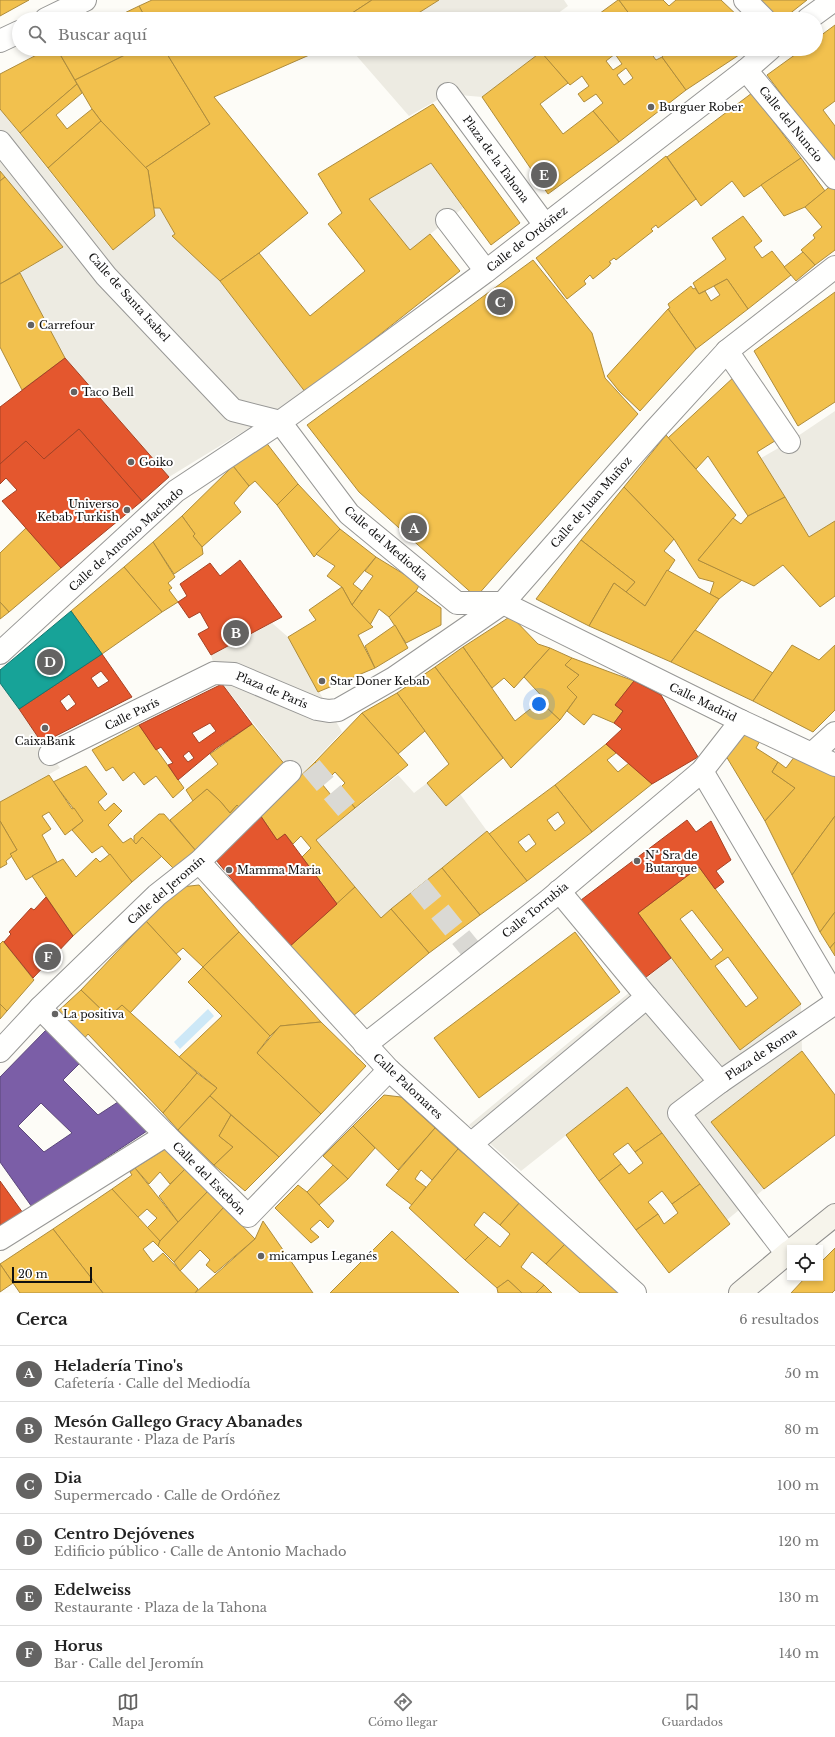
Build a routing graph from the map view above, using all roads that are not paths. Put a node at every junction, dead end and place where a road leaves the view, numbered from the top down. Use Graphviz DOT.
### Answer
graph roads {
  1 [pos="86,0"];
  2 [pos="745,0"];
  3 [pos="834,0"];
  4 [pos="61,12"];
  5 [pos="757,12"];
  6 [pos="818,12"];
  7 [pos="12,35"];
  8 [pos="0,41"];
  9 [pos="762,56"];
  10 [pos="746,70"];
  11 [pos="448,94"];
  12 [pos="0,142"];
  13 [pos="835,178"];
  14 [pos="447,220"];
  15 [pos="545,225"];
  16 [pos="835,267"];
  17 [pos="486,270"];
  18 [pos="727,351"];
  19 [pos="280,422"];
  20 [pos="789,442"];
  21 [pos="502,603"];
  22 [pos="0,653"];
  23 [pos="214,673"];
  24 [pos="329,711"];
  25 [pos="741,721"];
  26 [pos="835,733"];
  27 [pos="50,754"];
  28 [pos="813,754"];
  29 [pos="835,765"];
  30 [pos="702,771"];
  31 [pos="290,772"];
  32 [pos="199,862"];
  33 [pos="559,891"];
  34 [pos="647,996"];
  35 [pos="835,996"];
  36 [pos="835,1003"];
  37 [pos="40,1008"];
  38 [pos="365,1045"];
  39 [pos="0,1051"];
  40 [pos="389,1070"];
  41 [pos="720,1082"];
  42 [pos="166,1134"];
  43 [pos="471,1144"];
  44 [pos="835,1215"];
  45 [pos="0,1239"];
  46 [pos="798,1245"];
  47 [pos="787,1247"];
  48 [pos="787,1254"];
  49 [pos="635,1293"];
  50 [pos="740,1293"];
  1 -- 4 [label="street"];
  2 -- 5 [label="street"];
  3 -- 6 [label="street"];
  7 -- 8 [label="street"];
  9 -- 10 [label="street, Calle de Ordóñez"];
  10 -- 13 [label="street, Calle del Nuncio"];
  10 -- 15 [label="street, Calle de Ordóñez"];
  11 -- 15 [label="street, Plaza de la Tahona"];
  12 -- 19 [label="street, Calle de Santa Isabel"];
  14 -- 17 [label="street"];
  15 -- 17 [label="street, Calle de Ordóñez"];
  16 -- 18 [label="street, Calle de Juan Muñoz"];
  17 -- 19 [label="street, Calle de Ordóñez"];
  18 -- 20 [label="street"];
  18 -- 21 [label="street, Calle de Juan Muñoz"];
  19 -- 21 [label="street, Calle del Mediodía"];
  19 -- 22 [label="street, Calle de Antonio Machado"];
  21 -- 24 [label="street, Calle de Juan Muñoz"];
  21 -- 25 [label="street, Calle Madrid"];
  23 -- 24 [label="street, Plaza de París"];
  23 -- 27 [label="street, Calle París"];
  25 -- 28 [label="street"];
  25 -- 30 [label="street, Calle Madrid"];
  26 -- 28 [label="street"];
  28 -- 29 [label="street"];
  30 -- 33 [label="street, Calle Torrubia"];
  30 -- 35 [label="street"];
  31 -- 32 [label="street, Calle del Jeromín"];
  32 -- 37 [label="street, Calle del Jeromín"];
  32 -- 38 [label="street, Calle Palomares"];
  33 -- 34 [label="street, Plaza de Roma"];
  33 -- 38 [label="street, Calle Torrubia"];
  34 -- 41 [label="street, Plaza de Roma"];
  34 -- 43 [label="street"];
  36 -- 41 [label="street, Plaza de Roma"];
  37 -- 39 [label="street, Calle del Jeromín"];
  37 -- 42 [label="street"];
  38 -- 40 [label="street, Calle Palomares"];
  40 -- 42 [label="street, Calle del Estebón"];
  40 -- 43 [label="street, Calle Palomares"];
  41 -- 47 [label="street"];
  42 -- 45 [label="street, Calle del Estebón"];
  43 -- 49 [label="street, Calle Palomares"];
  44 -- 46 [label="main road"];
  48 -- 50 [label="main road"];
}
